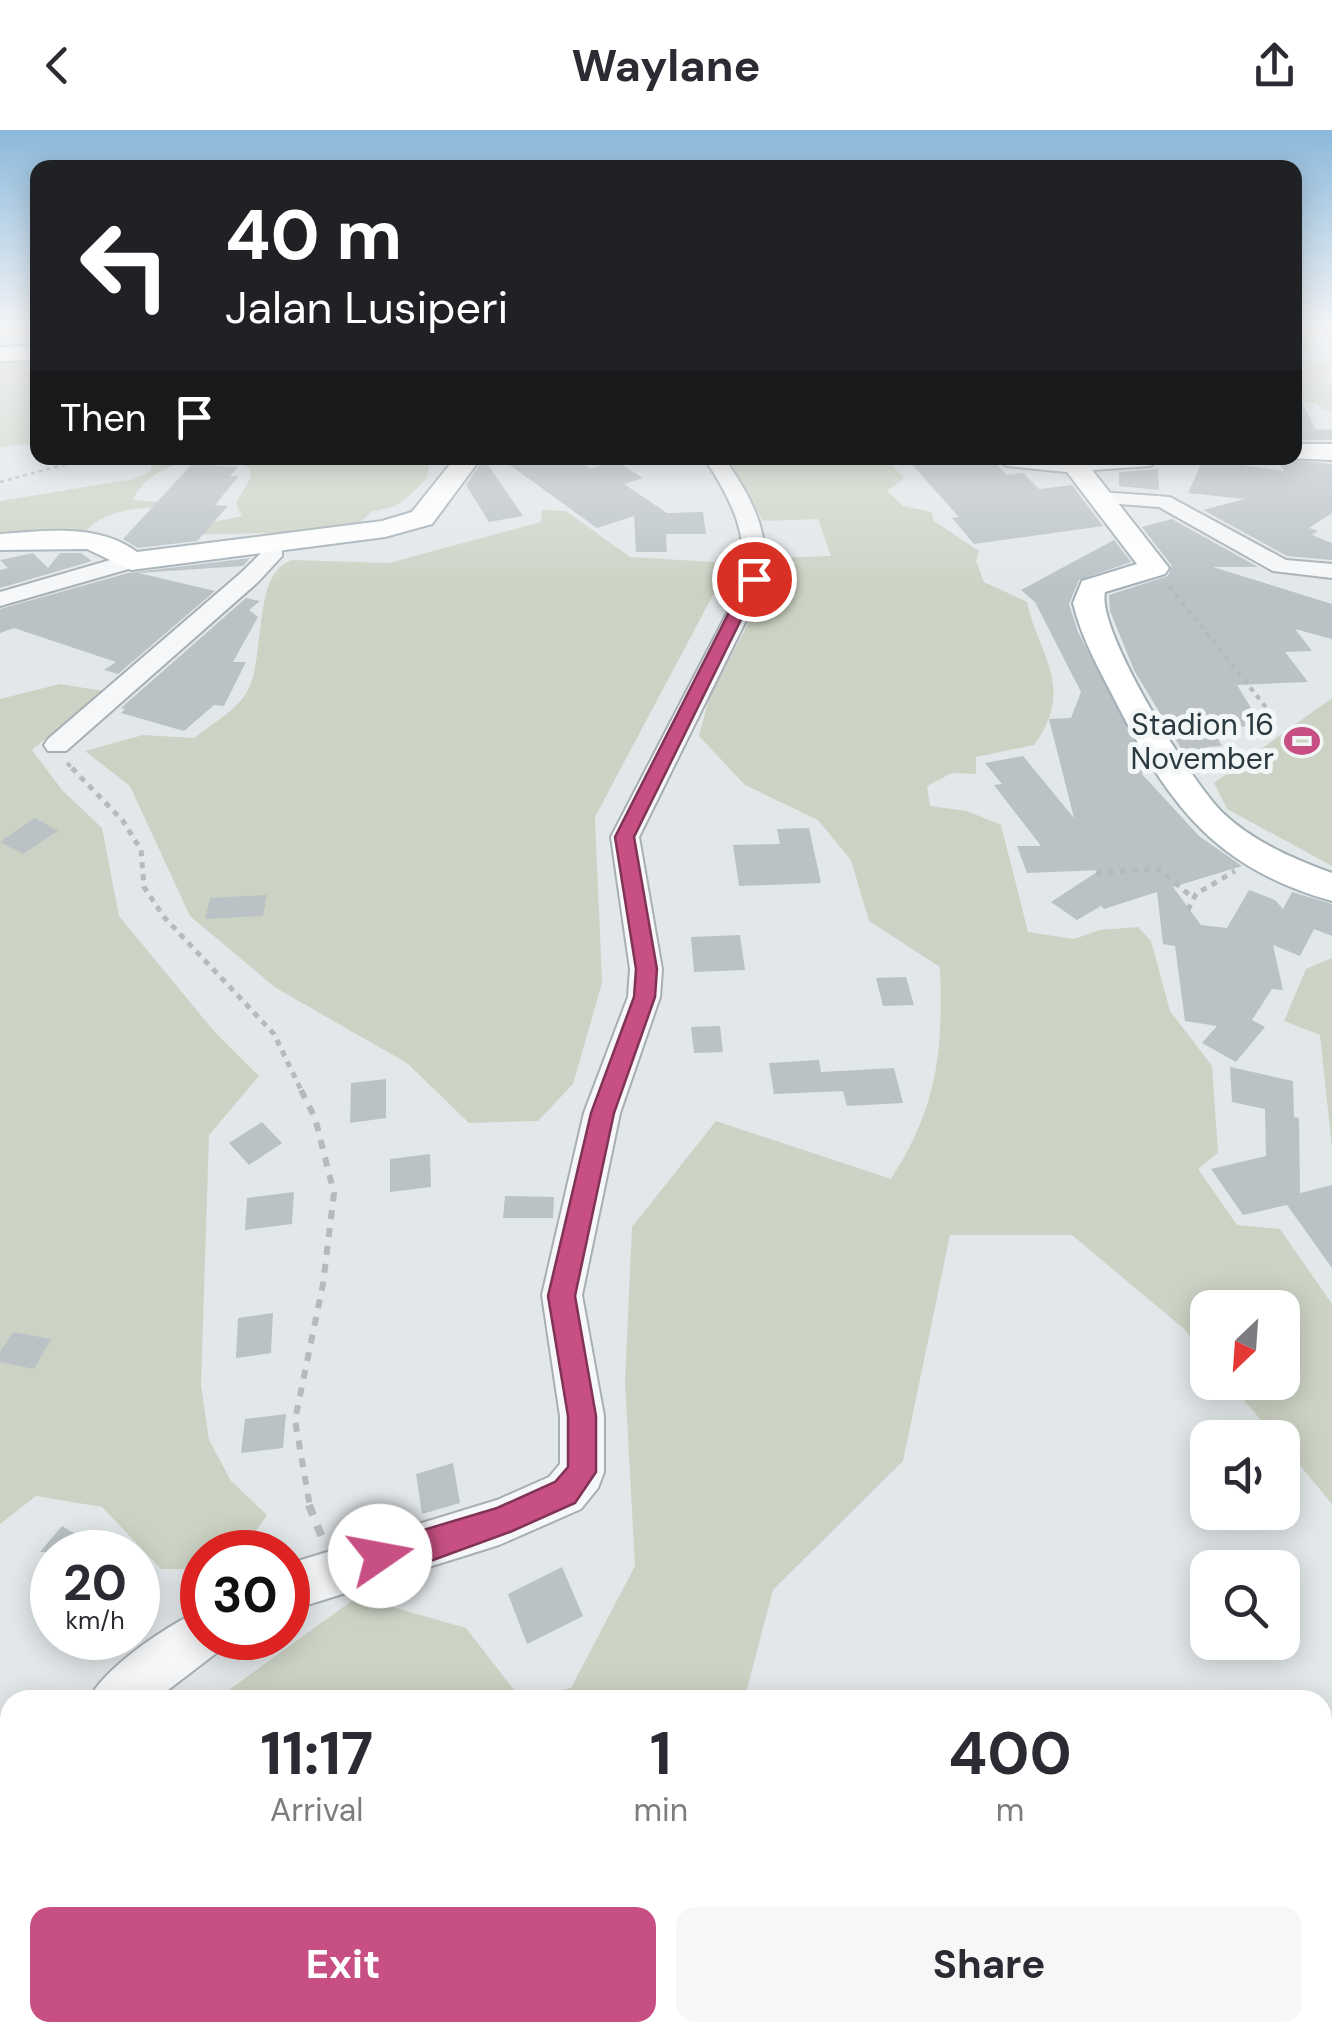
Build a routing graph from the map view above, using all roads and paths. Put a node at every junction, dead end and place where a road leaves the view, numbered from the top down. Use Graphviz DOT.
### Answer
graph roads {
  1 [pos="1302,452"];
  2 [pos="1332,452"];
  3 [pos="64,465"];
  4 [pos="463,465"];
  5 [pos="718,465"];
  6 [pos="1075,465"];
  7 [pos="0,482"];
  8 [pos="1100,498"];
  9 [pos="0,542"];
  10 [pos="271,546"];
  11 [pos="131,562"];
  12 [pos="1155,570"];
  13 [pos="1332,571"];
  14 [pos="0,600"];
  15 [pos="1273,716"];
  16 [pos="58,745"];
  17 [pos="1252,856"];
  18 [pos="1096,872"];
  19 [pos="1332,888"];
  20 [pos="1193,898"];
  21 [pos="1188,910"];
  22 [pos="335,1570"];
  23 [pos="310,1579"];
  24 [pos="180,1650"];
  25 [pos="127,1690"];
  1 -- 2 [label="main road"];
  3 -- 7 [label="path"];
  4 -- 10 [label="main road"];
  5 -- 22 [label="street"];
  6 -- 8 [label="main road"];
  8 -- 12 [label="main road"];
  8 -- 13 [label="street"];
  9 -- 11 [label="main road"];
  10 -- 11 [label="main road"];
  10 -- 16 [label="street"];
  11 -- 14 [label="street"];
  12 -- 15 [label="path"];
  12 -- 17 [label="main road"];
  16 -- 22 [label="path"];
  17 -- 19 [label="main road"];
  17 -- 20 [label="path"];
  18 -- 20 [label="path"];
  20 -- 21 [label="path"];
  22 -- 23 [label="street"];
  24 -- 25 [label="street"];
}
